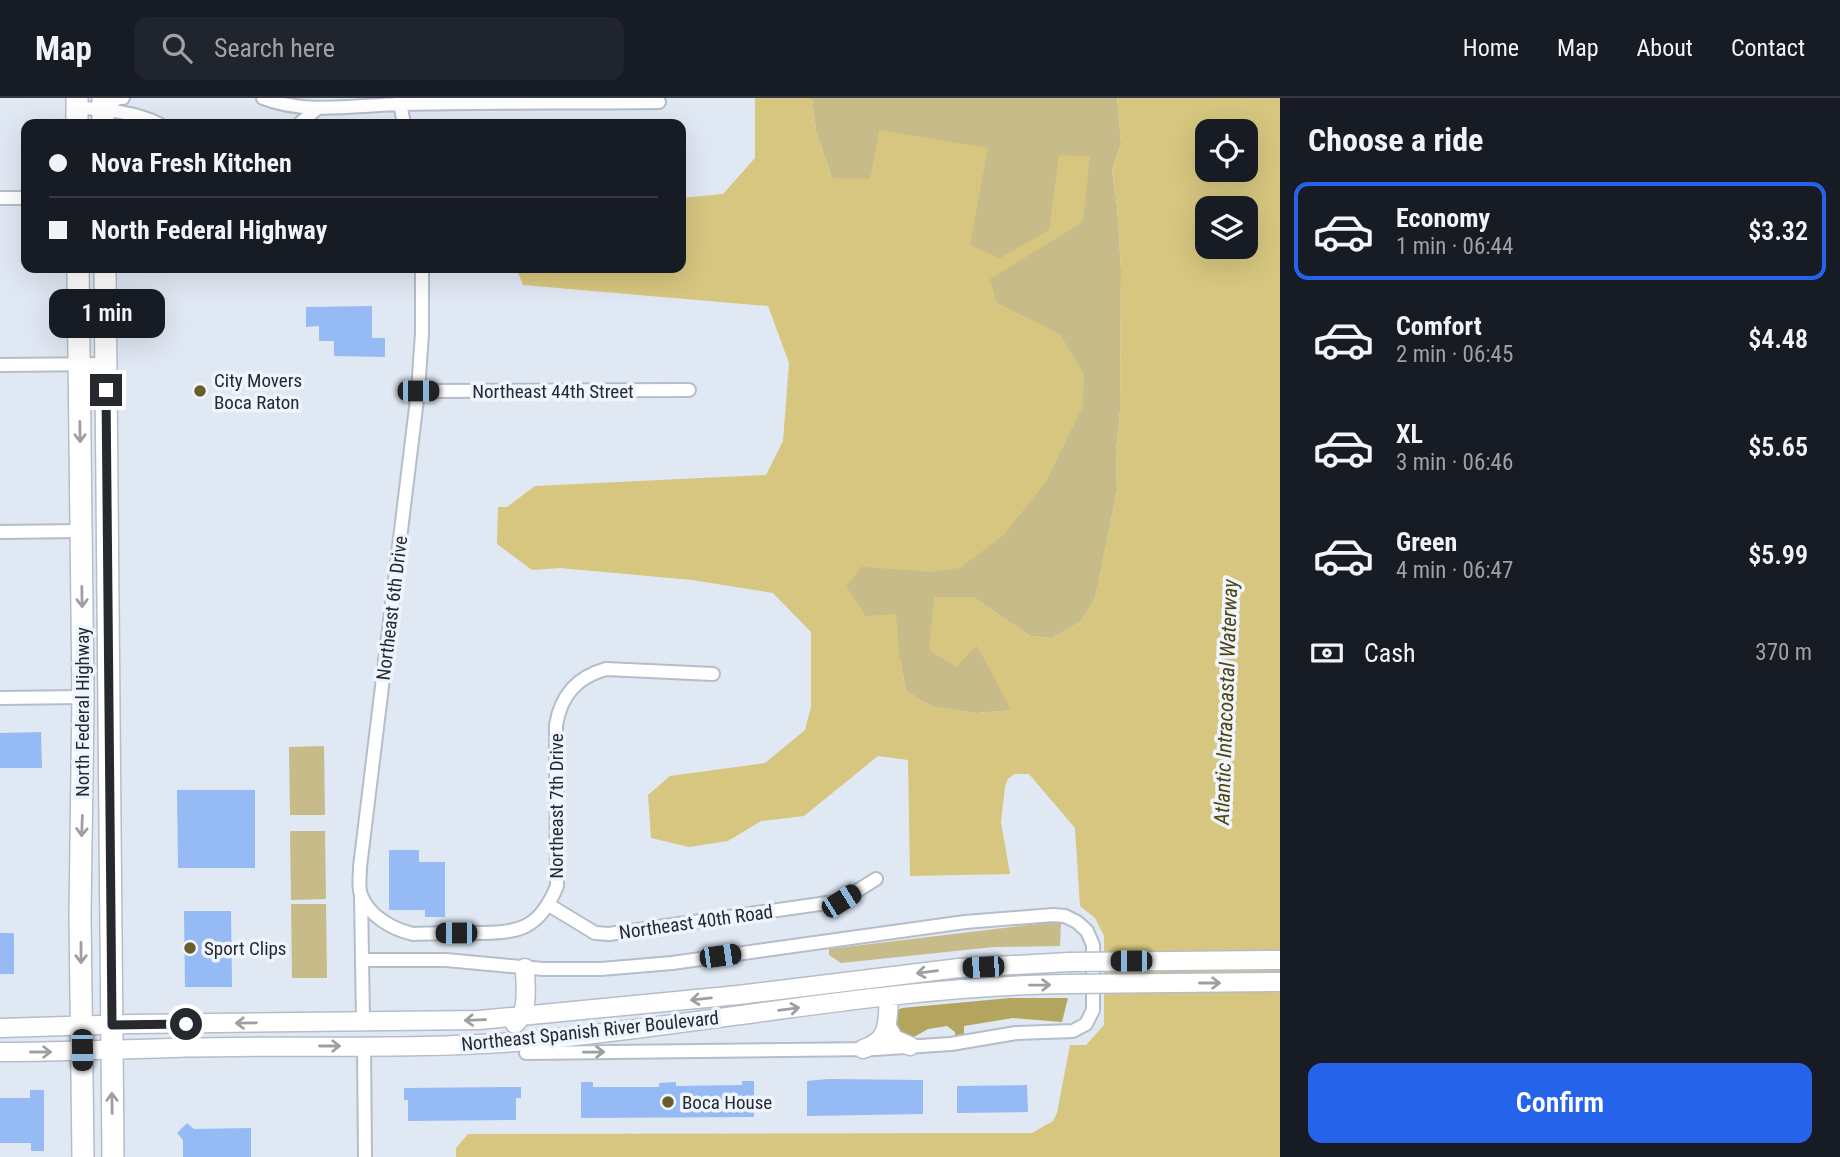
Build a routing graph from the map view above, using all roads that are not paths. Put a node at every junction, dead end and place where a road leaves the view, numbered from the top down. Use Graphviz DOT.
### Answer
graph roads {
  1 [pos="123,98"];
  2 [pos="263,98"];
  3 [pos="399,101"];
  4 [pos="659,102"];
  5 [pos="318,108"];
  6 [pos="77,110"];
  7 [pos="103,110"];
  8 [pos="148,119"];
  9 [pos="305,119"];
  10 [pos="403,119"];
  11 [pos="0,198"];
  12 [pos="21,198"];
  13 [pos="78,273"];
  14 [pos="105,273"];
  15 [pos="422,273"];
  16 [pos="79,364"];
  17 [pos="106,364"];
  18 [pos="0,365"];
  19 [pos="689,390"];
  20 [pos="418,391"];
  21 [pos="81,531"];
  22 [pos="0,532"];
  23 [pos="83,650"];
  24 [pos="713,674"];
  25 [pos="83,697"];
  26 [pos="0,698"];
  27 [pos="109,698"];
  28 [pos="109,744"];
  29 [pos="876,879"];
  30 [pos="361,894"];
  31 [pos="549,905"];
  32 [pos="362,960"];
  33 [pos="1280,960"];
  34 [pos="525,968"];
  35 [pos="1280,982"];
  36 [pos="889,997"];
  37 [pos="634,1004"];
  38 [pos="522,1017"];
  39 [pos="363,1021"];
  40 [pos="112,1025"];
  41 [pos="81,1026"];
  42 [pos="887,1027"];
  43 [pos="0,1028"];
  44 [pos="436,1045"];
  45 [pos="364,1046"];
  46 [pos="910,1046"];
  47 [pos="526,1047"];
  48 [pos="112,1049"];
  49 [pos="863,1049"];
  50 [pos="82,1050"];
  51 [pos="0,1052"];
  52 [pos="83,1157"];
  53 [pos="113,1157"];
  54 [pos="365,1157"];
  1 -- 7 [label="street"];
  2 -- 5 [label="street"];
  3 -- 4 [label="street"];
  3 -- 5 [label="street"];
  3 -- 10 [label="street"];
  5 -- 9 [label="street"];
  6 -- 7 [label="street"];
  7 -- 8 [label="street"];
  11 -- 12 [label="street"];
  13 -- 16 [label="main road, North Federal Highway"];
  14 -- 17 [label="main road, North Federal Highway"];
  15 -- 20 [label="street, Northeast 6th Drive"];
  16 -- 17 [label="street"];
  16 -- 18 [label="street"];
  16 -- 21 [label="main road, North Federal Highway, one-way"];
  17 -- 27 [label="main road, North Federal Highway"];
  19 -- 20 [label="street, Northeast 44th Street"];
  20 -- 30 [label="street, Northeast 6th Drive"];
  21 -- 22 [label="street"];
  21 -- 23 [label="main road, North Federal Highway, one-way"];
  23 -- 25 [label="main road, North Federal Highway"];
  23 -- 27 [label="main road"];
  24 -- 31 [label="street, Northeast 7th Drive"];
  25 -- 26 [label="street"];
  25 -- 28 [label="main road"];
  25 -- 41 [label="main road, North Federal Highway, one-way"];
  27 -- 28 [label="main road, North Federal Highway"];
  28 -- 40 [label="main road, North Federal Highway"];
  29 -- 31 [label="street, Northeast 40th Road"];
  30 -- 31 [label="street"];
  30 -- 32 [label="street, Northeast 6th Drive"];
  32 -- 34 [label="street, Northeast Spanish River Boulevard"];
  32 -- 39 [label="street, Northeast 6th Drive"];
  33 -- 37 [label="main road, Northeast Spanish River Boulevard, one-way, bridge"];
  34 -- 38 [label="main road"];
  34 -- 46 [label="street, Northeast Spanish River Boulevard"];
  36 -- 35 [label="main road, Northeast Spanish River Boulevard, one-way, bridge"];
  36 -- 42 [label="main road"];
  47 -- 36 [label="main road, Northeast Spanish River Boulevard, one-way"];
  37 -- 38 [label="main road, Northeast Spanish River Boulevard"];
  37 -- 47 [label="main road"];
  38 -- 39 [label="main road, Northeast Spanish River Boulevard, one-way"];
  38 -- 44 [label="main road"];
  39 -- 40 [label="main road, Northeast Spanish River Boulevard, one-way"];
  40 -- 41 [label="main road, Northeast Spanish River Boulevard"];
  40 -- 48 [label="main road, North Federal Highway"];
  41 -- 43 [label="main road, Northeast Spanish River Boulevard"];
  41 -- 50 [label="main road, North Federal Highway"];
  42 -- 46 [label="main road"];
  42 -- 49 [label="main road"];
  44 -- 45 [label="main road, Northeast Spanish River Boulevard"];
  44 -- 47 [label="main road, Northeast Spanish River Boulevard"];
  48 -- 45 [label="main road, Northeast Spanish River Boulevard, one-way"];
  45 -- 54 [label="street"];
  46 -- 49 [label="street, Northeast Spanish River Boulevard"];
  47 -- 49 [label="street, Northeast Spanish River Boulevard, one-way"];
  48 -- 50 [label="main road, Northeast Spanish River Boulevard"];
  53 -- 48 [label="main road, North Federal Highway, one-way"];
  51 -- 50 [label="main road, Northeast Spanish River Boulevard, one-way"];
  50 -- 52 [label="main road, North Federal Highway"];
}
